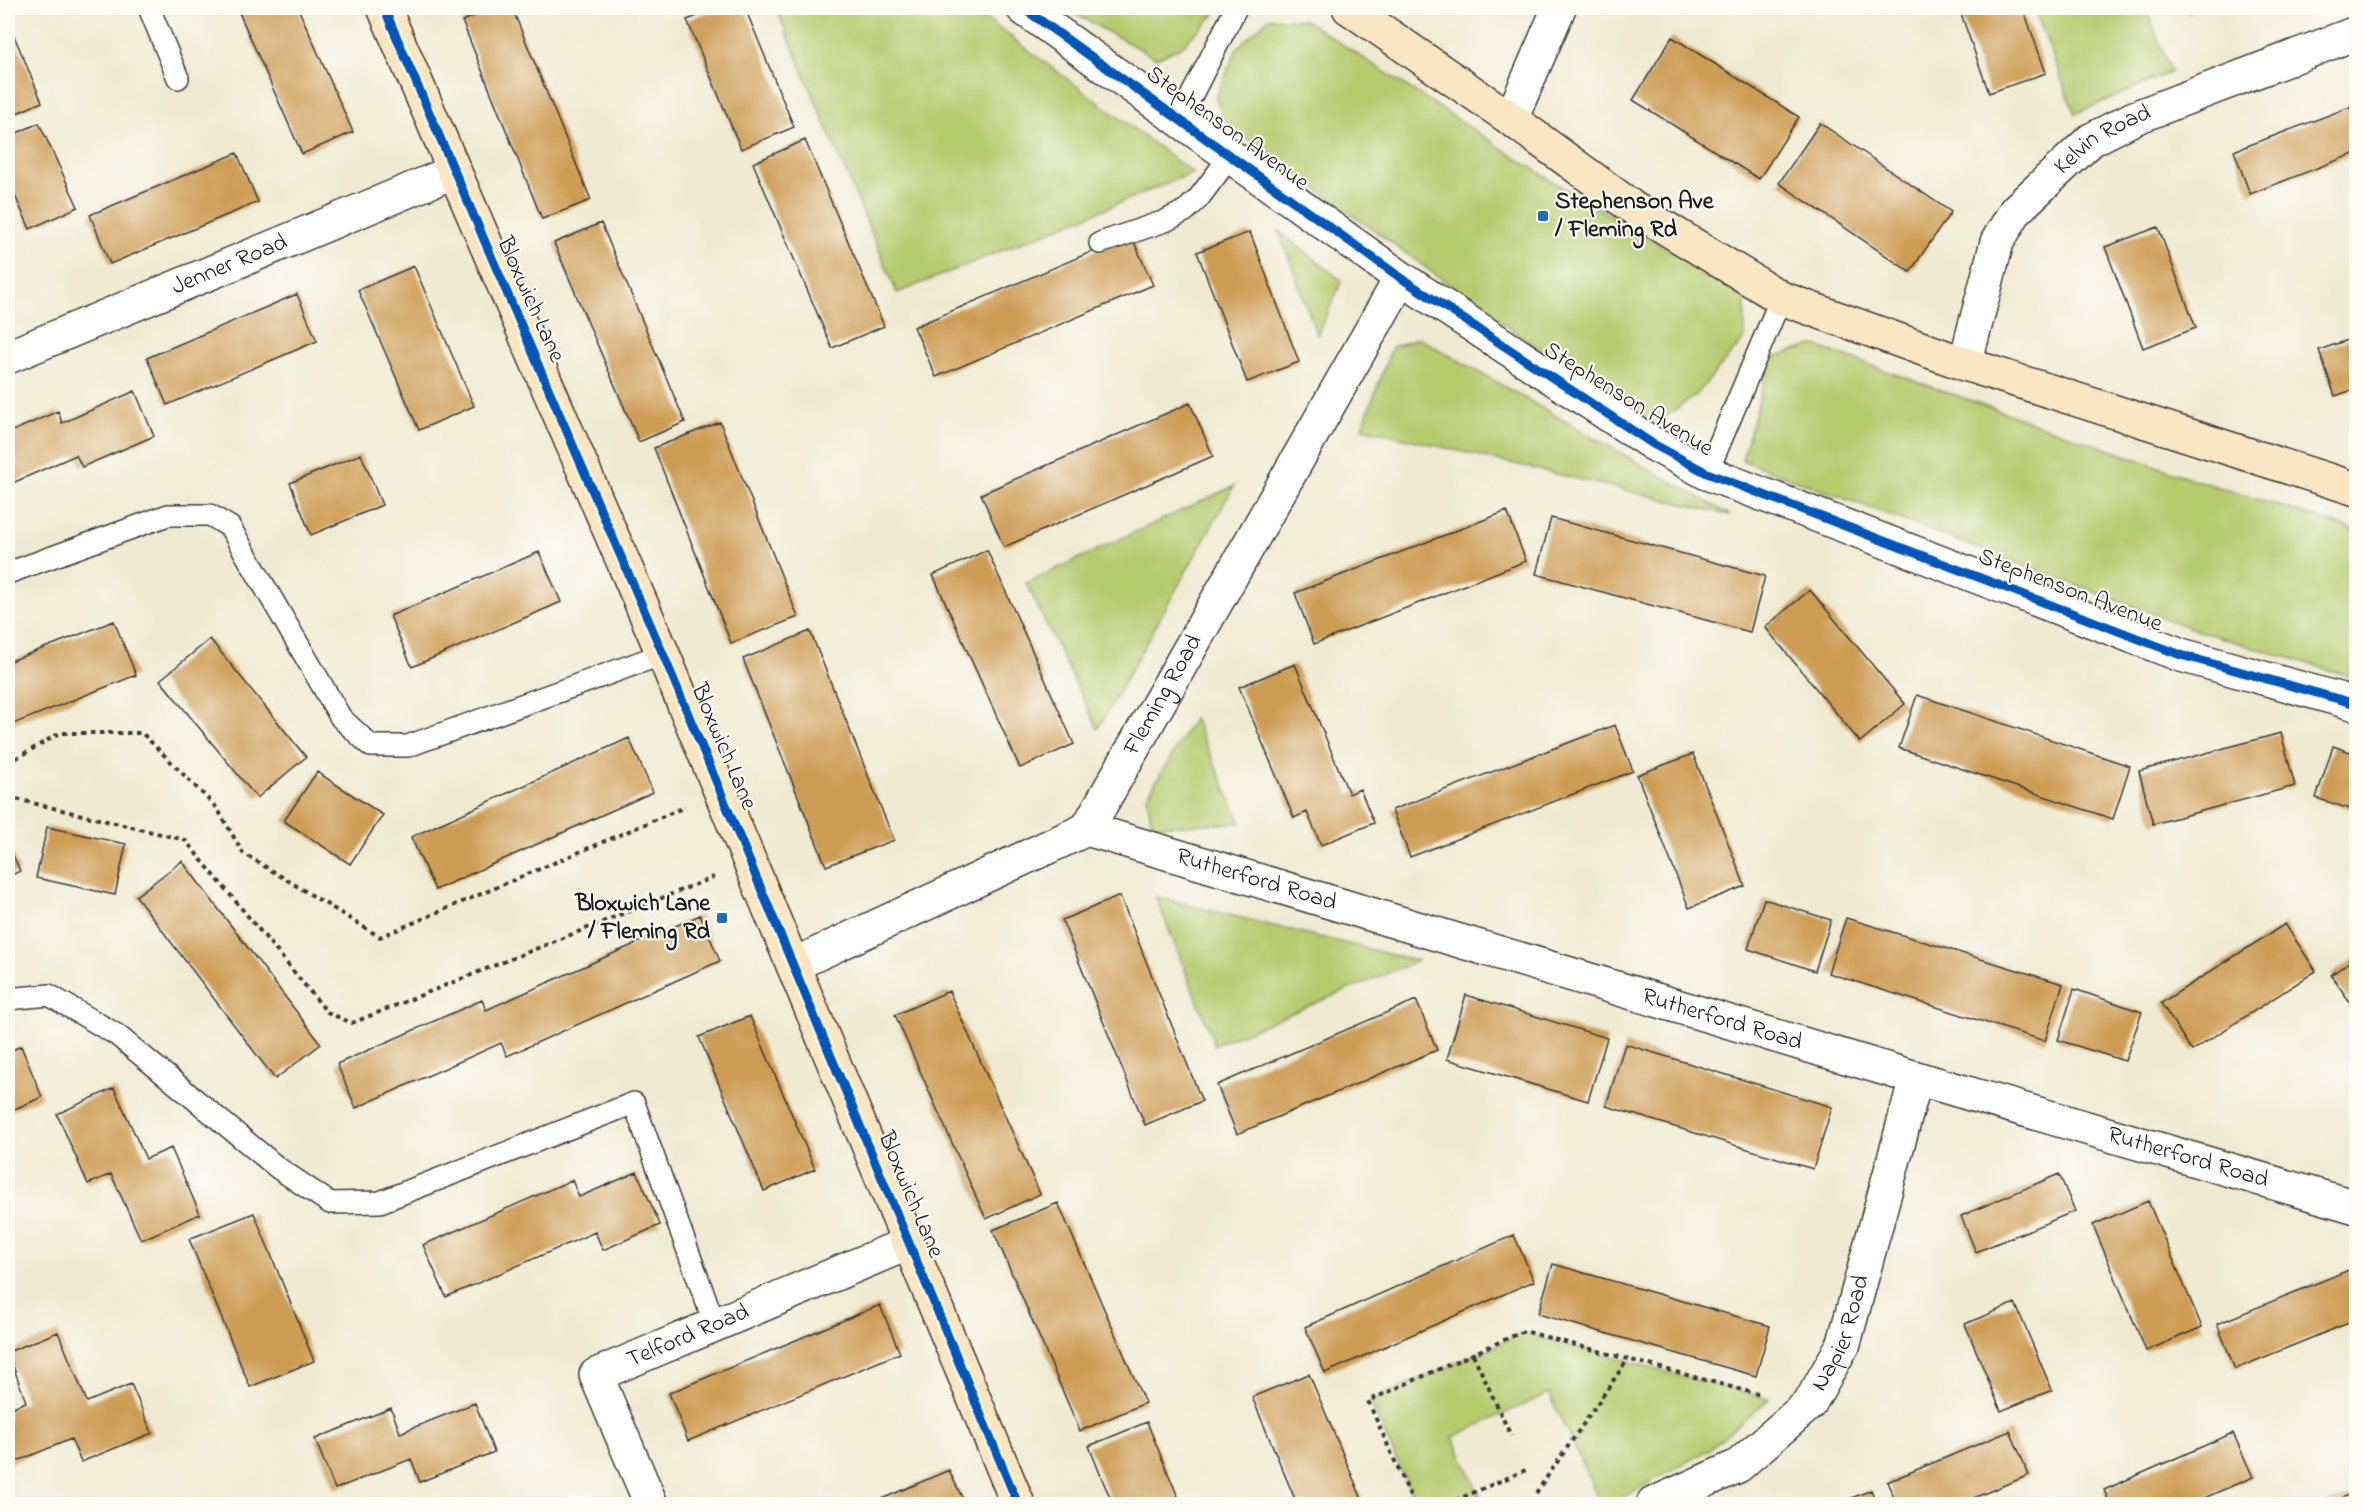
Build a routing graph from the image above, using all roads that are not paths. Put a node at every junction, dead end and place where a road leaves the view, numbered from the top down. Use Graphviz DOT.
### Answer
graph roads {
  1 [pos="149,8"];
  2 [pos="384,8"];
  3 [pos="1023,8"];
  4 [pos="1236,8"];
  5 [pos="1349,8"];
  6 [pos="1559,8"];
  7 [pos="2356,33"];
  8 [pos="178,78"];
  9 [pos="1180,118"];
  10 [pos="1511,119"];
  11 [pos="1231,155"];
  12 [pos="453,172"];
  13 [pos="1100,243"];
  14 [pos="1401,278"];
  15 [pos="1781,298"];
  16 [pos="9,353"];
  17 [pos="1965,364"];
  18 [pos="1707,473"];
  19 [pos="2356,489"];
  20 [pos="8,573"];
  21 [pos="663,654"];
  22 [pos="2356,704"];
  23 [pos="1087,829"];
  24 [pos="793,964"];
  25 [pos="8,999"];
  26 [pos="1916,1078"];
  27 [pos="2356,1207"];
  28 [pos="909,1243"];
  29 [pos="716,1325"];
  30 [pos="651,1504"];
  31 [pos="1018,1504"];
  32 [pos="1653,1504"];
  1 -- 8 [label="lane"];
  2 -- 12 [label="street, Bloxwich Lane"];
  3 -- 9 [label="street, Stephenson Avenue"];
  4 -- 9 [label="lane"];
  5 -- 10 [label="street"];
  6 -- 10 [label="street"];
  7 -- 17 [label="street, Kelvin Road"];
  9 -- 11 [label="street, Stephenson Avenue"];
  10 -- 15 [label="street"];
  11 -- 13 [label="lane"];
  11 -- 14 [label="street, Stephenson Avenue"];
  12 -- 16 [label="street, Jenner Road"];
  12 -- 21 [label="street, Bloxwich Lane"];
  14 -- 18 [label="street, Stephenson Avenue"];
  14 -- 23 [label="street, Fleming Road"];
  15 -- 17 [label="street"];
  15 -- 18 [label="lane"];
  17 -- 19 [label="street"];
  18 -- 22 [label="street, Stephenson Avenue"];
  20 -- 21 [label="lane"];
  21 -- 24 [label="street, Bloxwich Lane"];
  23 -- 24 [label="street"];
  23 -- 26 [label="street, Rutherford Road"];
  24 -- 28 [label="street, Bloxwich Lane"];
  25 -- 29 [label="lane"];
  26 -- 27 [label="street, Rutherford Road"];
  26 -- 32 [label="street, Napier Road"];
  28 -- 29 [label="street, Telford Road"];
  28 -- 31 [label="street, Bloxwich Lane"];
  29 -- 30 [label="street, Telford Road"];
}
